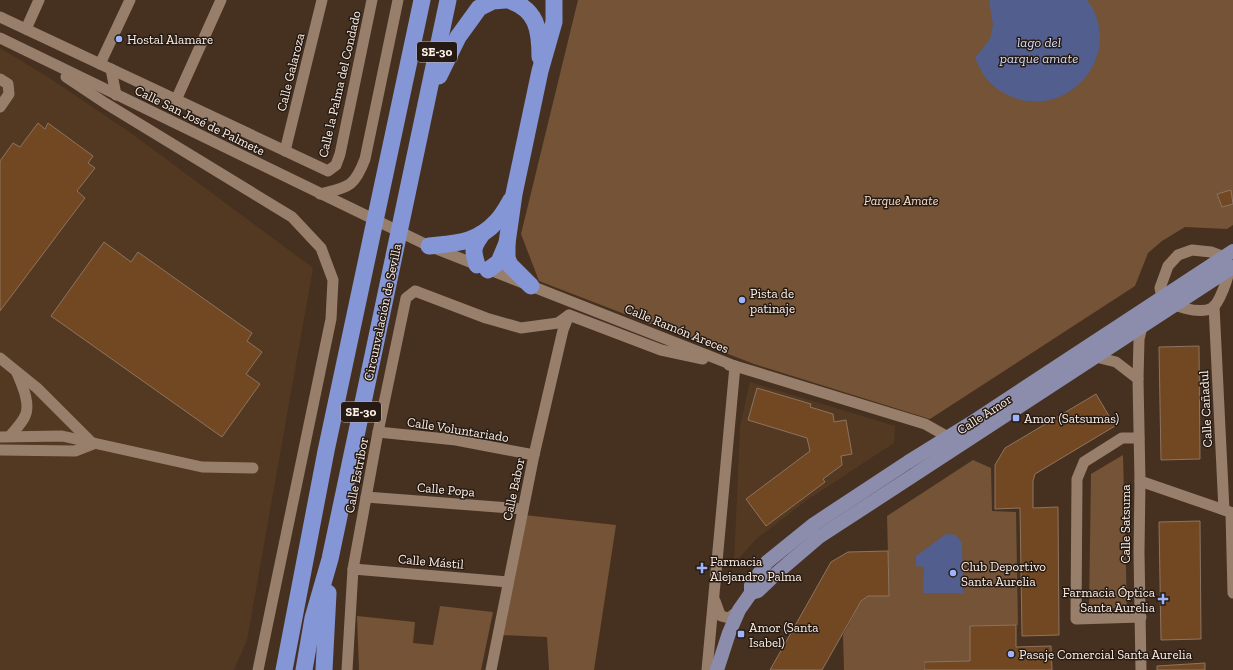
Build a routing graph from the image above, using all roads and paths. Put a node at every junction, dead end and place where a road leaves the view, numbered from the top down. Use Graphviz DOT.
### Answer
graph roads {
  1 [pos="39,0"];
  2 [pos="130,0"];
  3 [pos="222,0"];
  4 [pos="322,0"];
  5 [pos="372,0"];
  6 [pos="398,0"];
  7 [pos="422,0"];
  8 [pos="448,0"];
  9 [pos="507,0"];
  10 [pos="554,0"];
  11 [pos="0,18"];
  12 [pos="26,29"];
  13 [pos="0,38"];
  14 [pos="32,54"];
  15 [pos="100,64"];
  16 [pos="111,69"];
  17 [pos="540,71"];
  18 [pos="0,79"];
  19 [pos="116,95"];
  20 [pos="176,100"];
  21 [pos="426,103"];
  22 [pos="0,107"];
  23 [pos="285,151"];
  24 [pos="328,171"];
  25 [pos="320,194"];
  26 [pos="514,194"];
  27 [pos="388,226"];
  28 [pos="480,236"];
  29 [pos="507,243"];
  30 [pos="429,246"];
  31 [pos="1230,261"];
  32 [pos="482,268"];
  33 [pos="531,286"];
  34 [pos="1162,297"];
  35 [pos="1149,305"];
  36 [pos="1174,305"];
  37 [pos="1214,306"];
  38 [pos="569,315"];
  39 [pos="1142,326"];
  40 [pos="1096,357"];
  41 [pos="0,358"];
  42 [pos="736,366"];
  43 [pos="15,369"];
  44 [pos="1138,379"];
  45 [pos="378,432"];
  46 [pos="5,436"];
  47 [pos="1139,438"];
  48 [pos="952,442"];
  49 [pos="93,444"];
  50 [pos="0,450"];
  51 [pos="326,451"];
  52 [pos="534,456"];
  53 [pos="253,468"];
  54 [pos="1140,481"];
  55 [pos="366,497"];
  56 [pos="523,509"];
  57 [pos="1229,512"];
  58 [pos="330,559"];
  59 [pos="353,569"];
  60 [pos="508,582"];
  61 [pos="1233,593"];
  62 [pos="714,596"];
  63 [pos="739,610"];
  64 [pos="1141,617"];
  65 [pos="258,670"];
  66 [pos="275,670"];
  67 [pos="284,670"];
  68 [pos="304,670"];
  69 [pos="324,670"];
  70 [pos="347,670"];
  71 [pos="491,670"];
  72 [pos="707,670"];
  73 [pos="717,670"];
  74 [pos="1141,670"];
  1 -- 12 [label="street"];
  2 -- 15 [label="street"];
  3 -- 20 [label="street"];
  4 -- 23 [label="street, Calle Galaroza"];
  5 -- 24 [label="street, Calle la Palma del Condado"];
  6 -- 25 [label="street"];
  7 -- 51 [label="highway, Circunvalación de Sevilla / SE-30"];
  8 -- 21 [label="highway, Circunvalación de Sevilla / SE-30"];
  9 -- 17 [label="highway"];
  9 -- 21 [label="highway"];
  10 -- 17 [label="highway"];
  11 -- 12 [label="street, Calle San José de Palmete"];
  12 -- 15 [label="street, Calle San José de Palmete"];
  13 -- 14 [label="street, Calle San José de Palmete"];
  14 -- 19 [label="street, Calle San José de Palmete"];
  14 -- 65 [label="street"];
  15 -- 16 [label="street, Calle San José de Palmete"];
  16 -- 19 [label="street"];
  16 -- 20 [label="street, Calle San José de Palmete"];
  17 -- 26 [label="highway"];
  18 -- 22 [label="street"];
  19 -- 25 [label="street, Calle San José de Palmete"];
  20 -- 23 [label="street, Calle San José de Palmete"];
  21 -- 58 [label="highway, Circunvalación de Sevilla / SE-30"];
  23 -- 24 [label="street, Calle San José de Palmete"];
  25 -- 27 [label="street, Calle San José de Palmete"];
  26 -- 28 [label="highway"];
  26 -- 29 [label="highway"];
  27 -- 30 [label="street, Calle Ramón Areces"];
  28 -- 30 [label="highway"];
  28 -- 32 [label="highway"];
  29 -- 32 [label="highway"];
  29 -- 33 [label="highway"];
  30 -- 32 [label="street, Calle Ramón Areces"];
  31 -- 34 [label="main road, Calle Amor"];
  31 -- 34 [label="street"];
  31 -- 36 [label="main road, Calle Amor"];
  31 -- 37 [label="street"];
  32 -- 33 [label="street, Calle Ramón Areces"];
  33 -- 42 [label="street, Calle Ramón Areces"];
  34 -- 35 [label="main road, Calle Amor"];
  34 -- 36 [label="street"];
  35 -- 39 [label="street, Calle Satsuma"];
  35 -- 48 [label="main road, Calle Amor"];
  36 -- 37 [label="street"];
  36 -- 39 [label="main road, Calle Amor"];
  37 -- 57 [label="street, Calle Cañadul"];
  38 -- 42 [label="street"];
  38 -- 45 [label="street, Calle Estribor"];
  38 -- 52 [label="street, Calle Babor"];
  39 -- 40 [label="main road, Calle Amor"];
  39 -- 44 [label="street, Calle Satsuma"];
  40 -- 44 [label="street"];
  40 -- 48 [label="main road, Calle Amor"];
  41 -- 43 [label="street"];
  42 -- 48 [label="street, Calle Ramón Areces"];
  42 -- 62 [label="street"];
  43 -- 46 [label="street"];
  43 -- 49 [label="street"];
  44 -- 47 [label="street, Calle Satsuma"];
  45 -- 52 [label="street, Calle Voluntariado"];
  45 -- 55 [label="street, Calle Estribor"];
  46 -- 49 [label="street"];
  47 -- 54 [label="street, Calle Satsuma"];
  47 -- 64 [label="street"];
  48 -- 63 [label="main road, Calle Amor"];
  49 -- 50 [label="street"];
  49 -- 53 [label="street"];
  51 -- 66 [label="highway"];
  51 -- 67 [label="highway, Circunvalación de Sevilla / SE-30"];
  52 -- 56 [label="street, Calle Babor"];
  54 -- 57 [label="street"];
  54 -- 64 [label="street, Calle Satsuma"];
  55 -- 56 [label="street, Calle Popa"];
  55 -- 59 [label="street, Calle Estribor"];
  56 -- 60 [label="street, Calle Babor"];
  57 -- 61 [label="street, Calle Cañadul"];
  58 -- 68 [label="highway, Circunvalación de Sevilla / SE-30"];
  58 -- 69 [label="highway"];
  59 -- 60 [label="street, Calle Mástil"];
  59 -- 70 [label="street, Calle Estribor"];
  60 -- 71 [label="street, Calle Babor"];
  62 -- 63 [label="street"];
  62 -- 72 [label="street"];
  63 -- 73 [label="main road, Calle Amor"];
  64 -- 74 [label="street, Calle Satsuma"];
}
